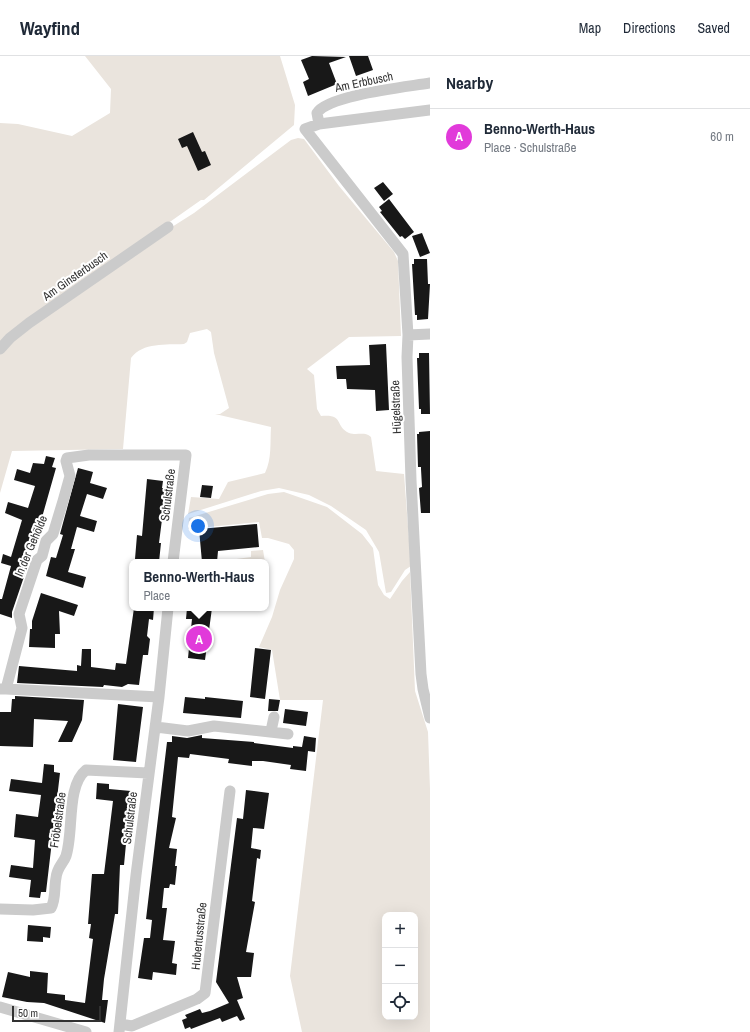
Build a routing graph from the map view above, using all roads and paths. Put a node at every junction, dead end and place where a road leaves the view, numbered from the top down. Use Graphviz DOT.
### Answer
graph roads {
  1 [pos="430,83"];
  2 [pos="430,110"];
  3 [pos="319,124"];
  4 [pos="168,227"];
  5 [pos="430,334"];
  6 [pos="408,335"];
  7 [pos="0,349"];
  8 [pos="186,455"];
  9 [pos="173,559"];
  10 [pos="168,611"];
  11 [pos="3,689"];
  12 [pos="159,697"];
  13 [pos="274,717"];
  14 [pos="430,718"];
  15 [pos="156,727"];
  16 [pos="271,732"];
  17 [pos="288,734"];
  18 [pos="148,773"];
  19 [pos="230,792"];
  20 [pos="0,909"];
  21 [pos="0,1007"];
  22 [pos="120,1028"];
  23 [pos="86,1032"];
  1 -- 3 [label="street, Am Erbbusch"];
  2 -- 3 [label="street"];
  3 -- 6 [label="street, Hügelstraße"];
  4 -- 7 [label="street, Am Ginsterbusch"];
  5 -- 6 [label="street"];
  6 -- 14 [label="street, Hügelstraße"];
  8 -- 9 [label="street, Schulstraße"];
  8 -- 11 [label="street, In der Gehölde"];
  10 -- 12 [label="street, Schulstraße"];
  11 -- 12 [label="street, In der Gehölde"];
  12 -- 15 [label="street, Schulstraße"];
  13 -- 16 [label="street"];
  15 -- 16 [label="street"];
  15 -- 18 [label="street, Schulstraße"];
  16 -- 17 [label="street"];
  18 -- 20 [label="street, Fröbelstraße"];
  18 -- 22 [label="street, Schulstraße"];
  19 -- 22 [label="street, Hubertusstraße"];
  21 -- 23 [label="street"];
}
